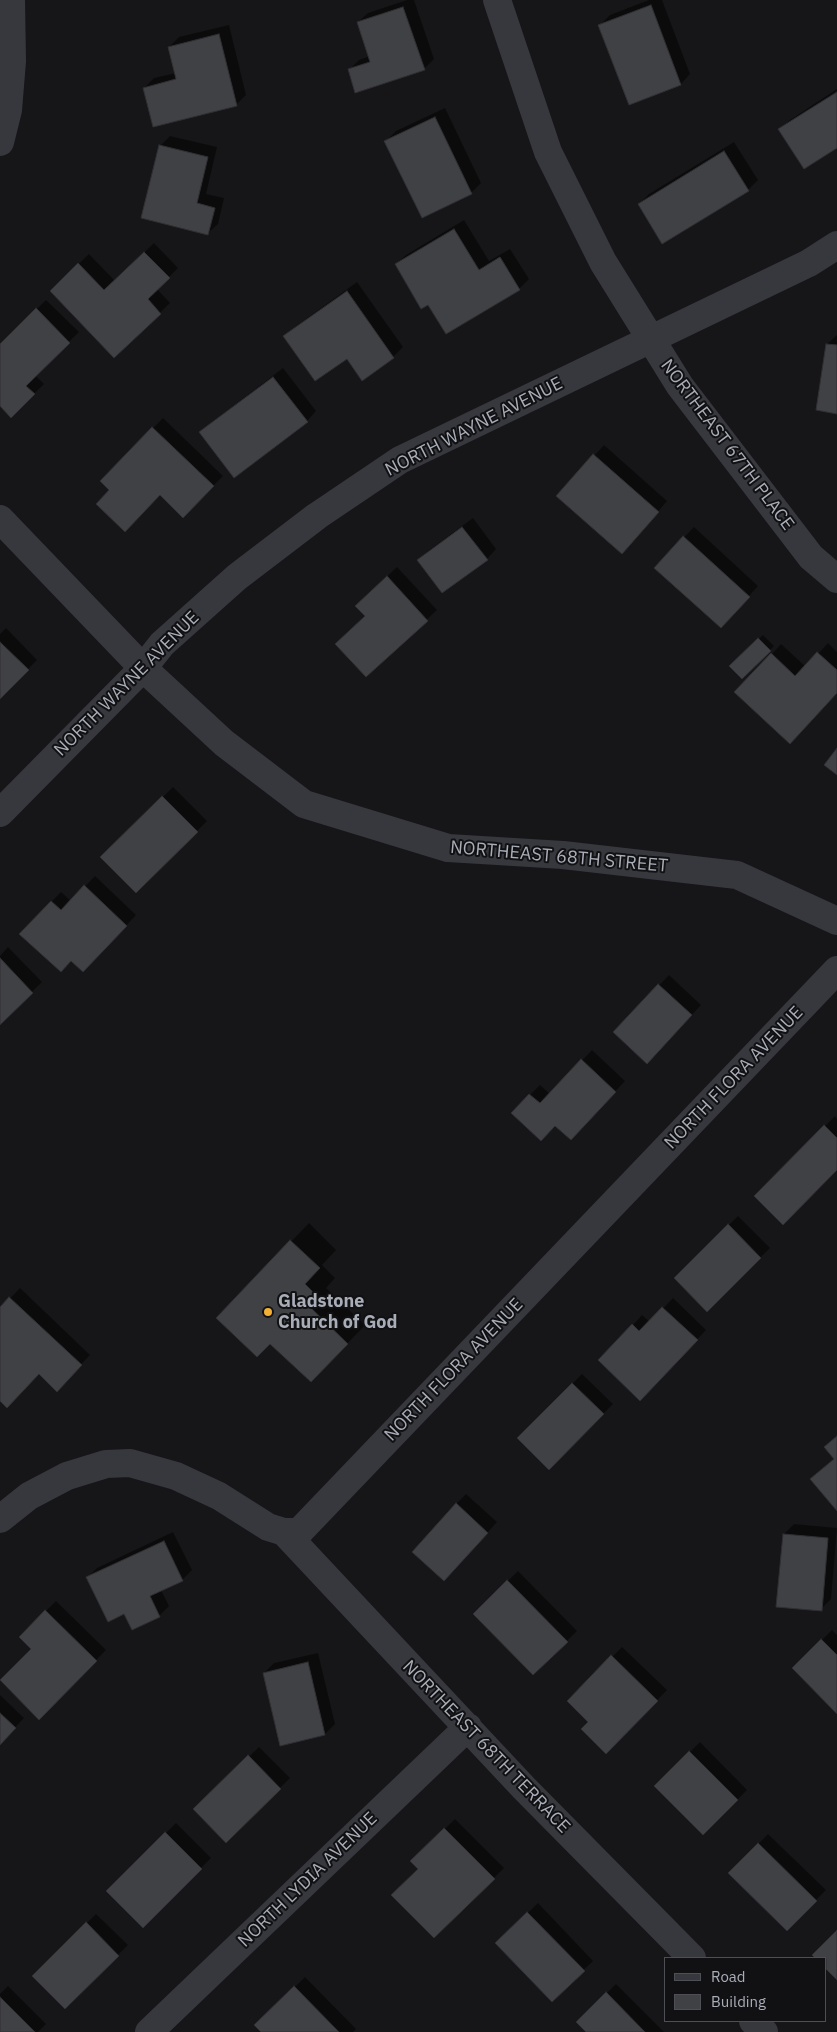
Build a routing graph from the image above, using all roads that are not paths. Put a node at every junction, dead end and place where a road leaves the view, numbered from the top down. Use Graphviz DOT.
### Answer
graph roads {
  1 [pos="11,0"];
  2 [pos="498,0"];
  3 [pos="0,142"];
  4 [pos="837,246"];
  5 [pos="650,338"];
  6 [pos="0,520"];
  7 [pos="837,579"];
  8 [pos="143,668"];
  9 [pos="0,813"];
  10 [pos="837,921"];
  11 [pos="837,970"];
  12 [pos="0,1518"];
  13 [pos="284,1532"];
  14 [pos="468,1727"];
  15 [pos="691,1957"];
  16 [pos="754,2022"];
  17 [pos="148,2032"];
  18 [pos="764,2032"];
  1 -- 3 [label="street"];
  2 -- 5 [label="street, NORTHEAST 67TH PLACE"];
  4 -- 5 [label="street, NORTH WAYNE AVENUE"];
  5 -- 7 [label="street, NORTHEAST 67TH PLACE"];
  5 -- 8 [label="street, NORTH WAYNE AVENUE"];
  6 -- 8 [label="street, NORTHEAST 68TH STREET"];
  8 -- 9 [label="street, NORTH WAYNE AVENUE"];
  8 -- 10 [label="street, NORTHEAST 68TH STREET"];
  11 -- 13 [label="street, NORTH FLORA AVENUE"];
  12 -- 13 [label="street"];
  13 -- 14 [label="street, NORTHEAST 68TH TERRACE"];
  14 -- 15 [label="street, NORTHEAST 68TH TERRACE"];
  14 -- 17 [label="street, NORTH LYDIA AVENUE"];
  16 -- 18 [label="street"];
}
